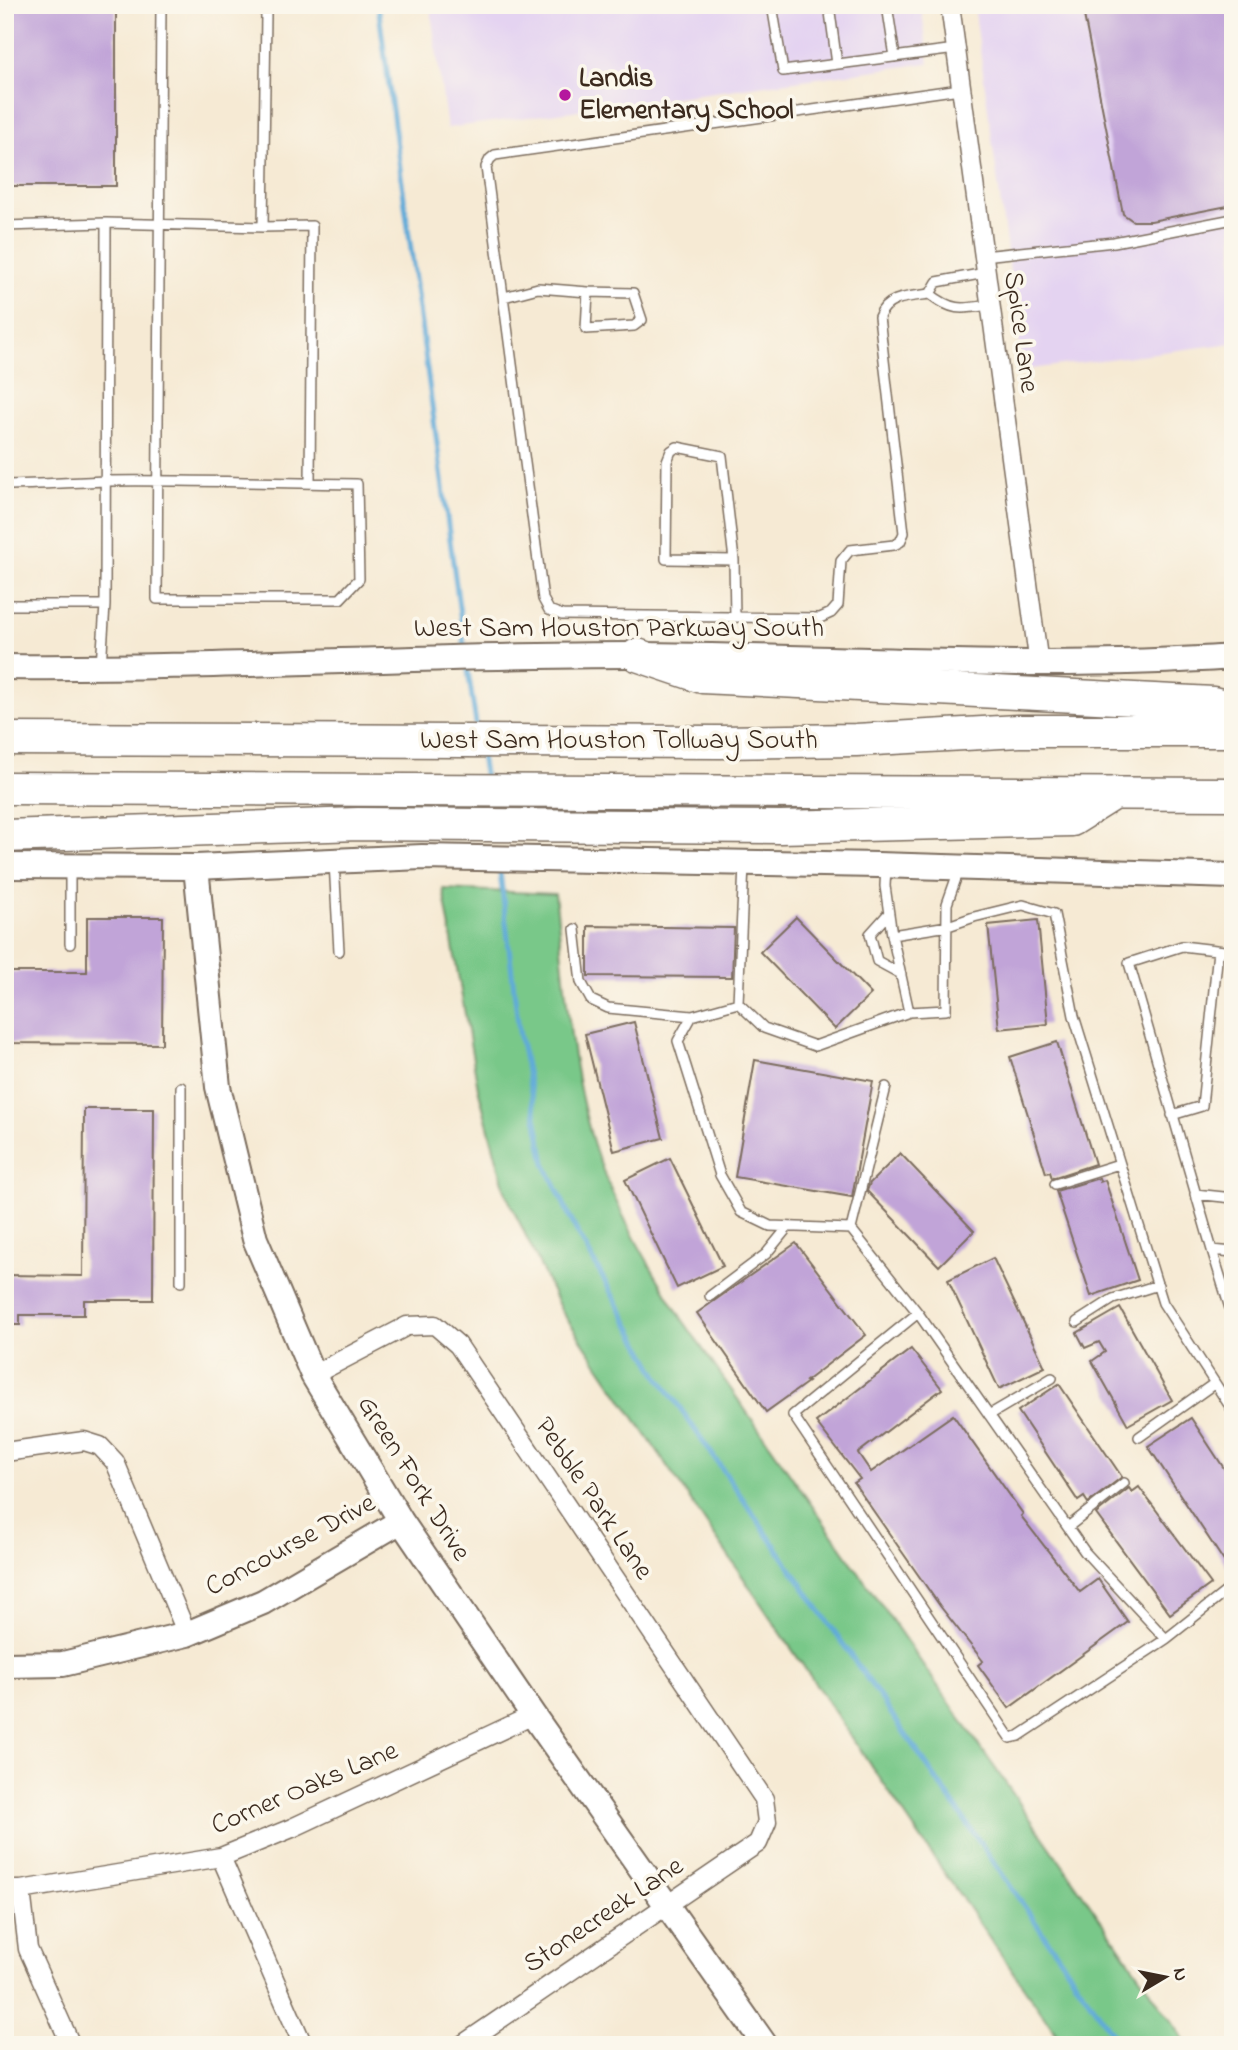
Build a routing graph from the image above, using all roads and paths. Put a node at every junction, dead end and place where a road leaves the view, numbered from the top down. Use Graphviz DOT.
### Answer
graph roads {
  1 [pos="161,5"];
  2 [pos="258,5"];
  3 [pos="772,5"];
  4 [pos="829,5"];
  5 [pos="887,5"];
  6 [pos="950,5"];
  7 [pos="956,49"];
  8 [pos="895,57"];
  9 [pos="837,64"];
  10 [pos="960,89"];
  11 [pos="1233,219"];
  12 [pos="106,223"];
  13 [pos="157,225"];
  14 [pos="5,226"];
  15 [pos="263,227"];
  16 [pos="984,264"];
  17 [pos="588,292"];
  18 [pos="930,294"];
  19 [pos="504,297"];
  20 [pos="989,305"];
  21 [pos="106,481"];
  22 [pos="159,482"];
  23 [pos="310,484"];
  24 [pos="5,485"];
  25 [pos="734,559"];
  26 [pos="5,605"];
  27 [pos="105,605"];
  28 [pos="735,618"];
  29 [pos="637,655"];
  30 [pos="1233,657"];
  31 [pos="1039,665"];
  32 [pos="5,667"];
  33 [pos="101,668"];
  34 [pos="1233,708"];
  35 [pos="1233,732"];
  36 [pos="5,739"];
  37 [pos="5,788"];
  38 [pos="1115,793"];
  39 [pos="1233,794"];
  40 [pos="5,836"];
  41 [pos="334,861"];
  42 [pos="744,863"];
  43 [pos="5,866"];
  44 [pos="70,866"];
  45 [pos="886,866"];
  46 [pos="196,867"];
  47 [pos="960,868"];
  48 [pos="1233,876"];
  49 [pos="888,914"];
  50 [pos="948,926"];
  51 [pos="575,929"];
  52 [pos="892,936"];
  53 [pos="70,944"];
  54 [pos="339,951"];
  55 [pos="1218,951"];
  56 [pos="1233,952"];
  57 [pos="901,974"];
  58 [pos="738,1003"];
  59 [pos="909,1012"];
  60 [pos="692,1016"];
  61 [pos="181,1087"];
  62 [pos="886,1087"];
  63 [pos="1172,1115"];
  64 [pos="1119,1164"];
  65 [pos="1055,1184"];
  66 [pos="1195,1194"];
  67 [pos="1233,1198"];
  68 [pos="788,1227"];
  69 [pos="851,1229"];
  70 [pos="1212,1250"];
  71 [pos="1233,1252"];
  72 [pos="181,1282"];
  73 [pos="1158,1285"];
  74 [pos="710,1296"];
  75 [pos="918,1313"];
  76 [pos="1233,1318"];
  77 [pos="1077,1322"];
  78 [pos="313,1375"];
  79 [pos="1052,1378"];
  80 [pos="1215,1383"];
  81 [pos="1233,1411"];
  82 [pos="989,1415"];
  83 [pos="1139,1437"];
  84 [pos="5,1452"];
  85 [pos="1125,1483"];
  86 [pos="401,1521"];
  87 [pos="1068,1527"];
  88 [pos="1233,1586"];
  89 [pos="187,1634"];
  90 [pos="1166,1639"];
  91 [pos="5,1665"];
  92 [pos="533,1715"];
  93 [pos="767,1822"];
  94 [pos="221,1857"];
  95 [pos="13,1890"];
  96 [pos="666,1905"];
  97 [pos="71,2045"];
  98 [pos="303,2045"];
  99 [pos="462,2045"];
  100 [pos="765,2045"];
  1 -- 13 [label="lane"];
  2 -- 15 [label="lane"];
  3 -- 9 [label="lane"];
  4 -- 9 [label="lane"];
  5 -- 8 [label="lane"];
  6 -- 7 [label="street, Spice Lane"];
  7 -- 8 [label="lane"];
  7 -- 10 [label="street, Spice Lane"];
  8 -- 9 [label="lane"];
  10 -- 16 [label="street, Spice Lane"];
  10 -- 19 [label="lane"];
  11 -- 16 [label="lane"];
  12 -- 13 [label="lane"];
  12 -- 14 [label="lane"];
  12 -- 21 [label="lane"];
  13 -- 15 [label="lane"];
  13 -- 22 [label="lane"];
  15 -- 23 [label="lane"];
  16 -- 18 [label="lane"];
  16 -- 20 [label="street, Spice Lane"];
  17 -- 17 [label="lane"];
  17 -- 19 [label="lane"];
  18 -- 20 [label="lane"];
  18 -- 28 [label="lane"];
  19 -- 28 [label="lane"];
  20 -- 31 [label="street, Spice Lane"];
  21 -- 22 [label="lane"];
  21 -- 24 [label="lane"];
  21 -- 27 [label="lane"];
  22 -- 23 [label="lane"];
  22 -- 23 [label="lane"];
  25 -- 25 [label="lane"];
  25 -- 28 [label="lane"];
  26 -- 27 [label="lane"];
  27 -- 33 [label="lane"];
  29 -- 31 [label="main road, West Sam Houston Parkway South"];
  29 -- 33 [label="main road, West Sam Houston Parkway South"];
  29 -- 34 [label="highway"];
  30 -- 31 [label="main road, West Sam Houston Parkway South"];
  32 -- 33 [label="main road, West Sam Houston Parkway South"];
  35 -- 36 [label="highway, West Sam Houston Tollway South"];
  37 -- 38 [label="highway, West Sam Houston Tollway South"];
  38 -- 39 [label="highway, West Sam Houston Tollway South"];
  38 -- 40 [label="highway"];
  41 -- 42 [label="main road"];
  41 -- 46 [label="main road"];
  41 -- 54 [label="lane"];
  42 -- 45 [label="main road"];
  42 -- 58 [label="lane"];
  43 -- 44 [label="main road"];
  44 -- 46 [label="main road"];
  44 -- 53 [label="lane"];
  45 -- 47 [label="main road"];
  45 -- 49 [label="lane"];
  46 -- 78 [label="main road, Green Fork Drive"];
  47 -- 48 [label="main road"];
  47 -- 50 [label="lane"];
  49 -- 52 [label="lane"];
  49 -- 57 [label="lane"];
  50 -- 52 [label="lane"];
  50 -- 59 [label="lane"];
  50 -- 64 [label="lane"];
  51 -- 60 [label="lane"];
  52 -- 57 [label="lane"];
  55 -- 56 [label="lane"];
  55 -- 63 [label="lane"];
  55 -- 63 [label="lane"];
  57 -- 59 [label="lane"];
  58 -- 59 [label="lane"];
  58 -- 60 [label="lane"];
  60 -- 68 [label="lane"];
  61 -- 72 [label="lane"];
  62 -- 69 [label="lane"];
  63 -- 66 [label="lane"];
  64 -- 65 [label="lane"];
  64 -- 73 [label="lane"];
  66 -- 67 [label="lane"];
  66 -- 70 [label="lane"];
  68 -- 69 [label="lane"];
  68 -- 74 [label="lane"];
  69 -- 75 [label="lane"];
  70 -- 71 [label="lane"];
  70 -- 76 [label="lane"];
  73 -- 77 [label="lane"];
  73 -- 80 [label="lane"];
  75 -- 82 [label="lane"];
  75 -- 90 [label="lane"];
  78 -- 86 [label="main road, Green Fork Drive"];
  78 -- 93 [label="street, Pebble Park Lane"];
  79 -- 82 [label="lane"];
  80 -- 81 [label="lane"];
  80 -- 83 [label="lane"];
  82 -- 87 [label="lane"];
  84 -- 89 [label="street"];
  85 -- 87 [label="lane"];
  86 -- 89 [label="main road, Concourse Drive"];
  86 -- 92 [label="main road, Green Fork Drive"];
  87 -- 90 [label="lane"];
  88 -- 90 [label="lane"];
  89 -- 91 [label="main road, Concourse Drive"];
  92 -- 94 [label="street, Corner Oaks Lane"];
  92 -- 96 [label="main road, Green Fork Drive"];
  93 -- 96 [label="street, Stonecreek Lane"];
  94 -- 95 [label="street, Corner Oaks Lane"];
  94 -- 98 [label="street"];
  95 -- 97 [label="street"];
  96 -- 99 [label="street, Stonecreek Lane"];
  96 -- 100 [label="main road, Green Fork Drive"];
}
